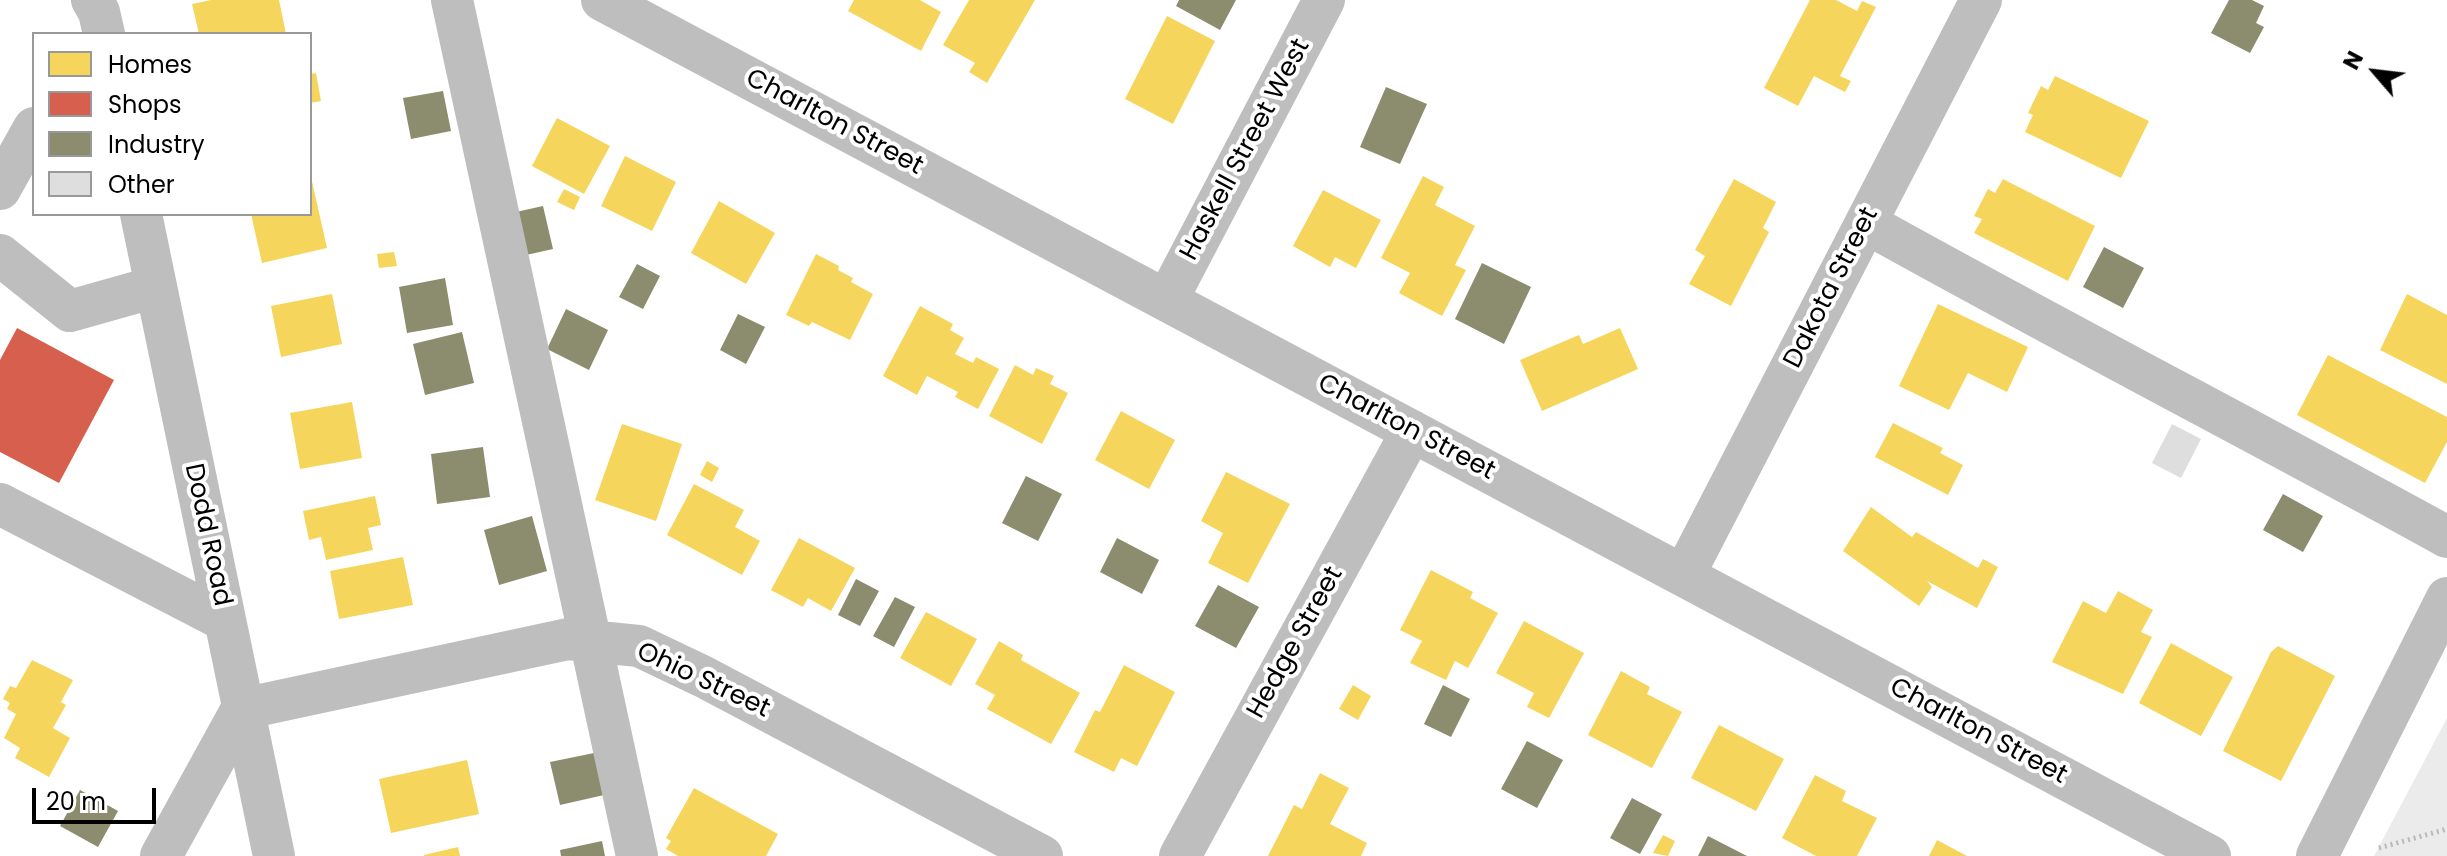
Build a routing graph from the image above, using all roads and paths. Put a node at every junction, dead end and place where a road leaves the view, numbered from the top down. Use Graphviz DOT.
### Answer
graph roads {
  1 [pos="92,0"];
  2 [pos="452,0"];
  3 [pos="602,0"];
  4 [pos="1324,0"];
  5 [pos="1981,0"];
  6 [pos="104,32"];
  7 [pos="32,132"];
  8 [pos="0,189"];
  9 [pos="141,216"];
  10 [pos="1866,223"];
  11 [pos="0,255"];
  12 [pos="155,287"];
  13 [pos="1167,300"];
  14 [pos="1412,431"];
  15 [pos="3,514"];
  16 [pos="2447,537"];
  17 [pos="1684,575"];
  18 [pos="2447,598"];
  19 [pos="224,620"];
  20 [pos="590,641"];
  21 [pos="242,709"];
  22 [pos="2447,829"];
  23 [pos="2379,848"];
  24 [pos="161,856"];
  25 [pos="274,856"];
  26 [pos="637,856"];
  27 [pos="1042,856"];
  28 [pos="1180,856"];
  29 [pos="2210,856"];
  30 [pos="2317,856"];
  1 -- 6 [label="street"];
  2 -- 20 [label="street"];
  3 -- 13 [label="street, Charlton Street"];
  4 -- 13 [label="street, Haskell Street West"];
  5 -- 10 [label="street, Dakota Street"];
  7 -- 8 [label="street"];
  9 -- 12 [label="street, Dodd Road"];
  10 -- 16 [label="street"];
  10 -- 17 [label="street, Dakota Street"];
  11 -- 12 [label="street"];
  12 -- 19 [label="street, Dodd Road"];
  13 -- 14 [label="street, Charlton Street"];
  14 -- 17 [label="street, Charlton Street"];
  14 -- 28 [label="street, Hedge Street"];
  15 -- 19 [label="street"];
  17 -- 29 [label="street, Charlton Street"];
  18 -- 30 [label="street"];
  19 -- 21 [label="street, Dodd Road"];
  20 -- 21 [label="street, Ohio Street"];
  20 -- 26 [label="street"];
  20 -- 27 [label="street, Ohio Street"];
  21 -- 24 [label="street"];
  21 -- 25 [label="street, Dodd Road"];
  22 -- 23 [label="path"];
}
